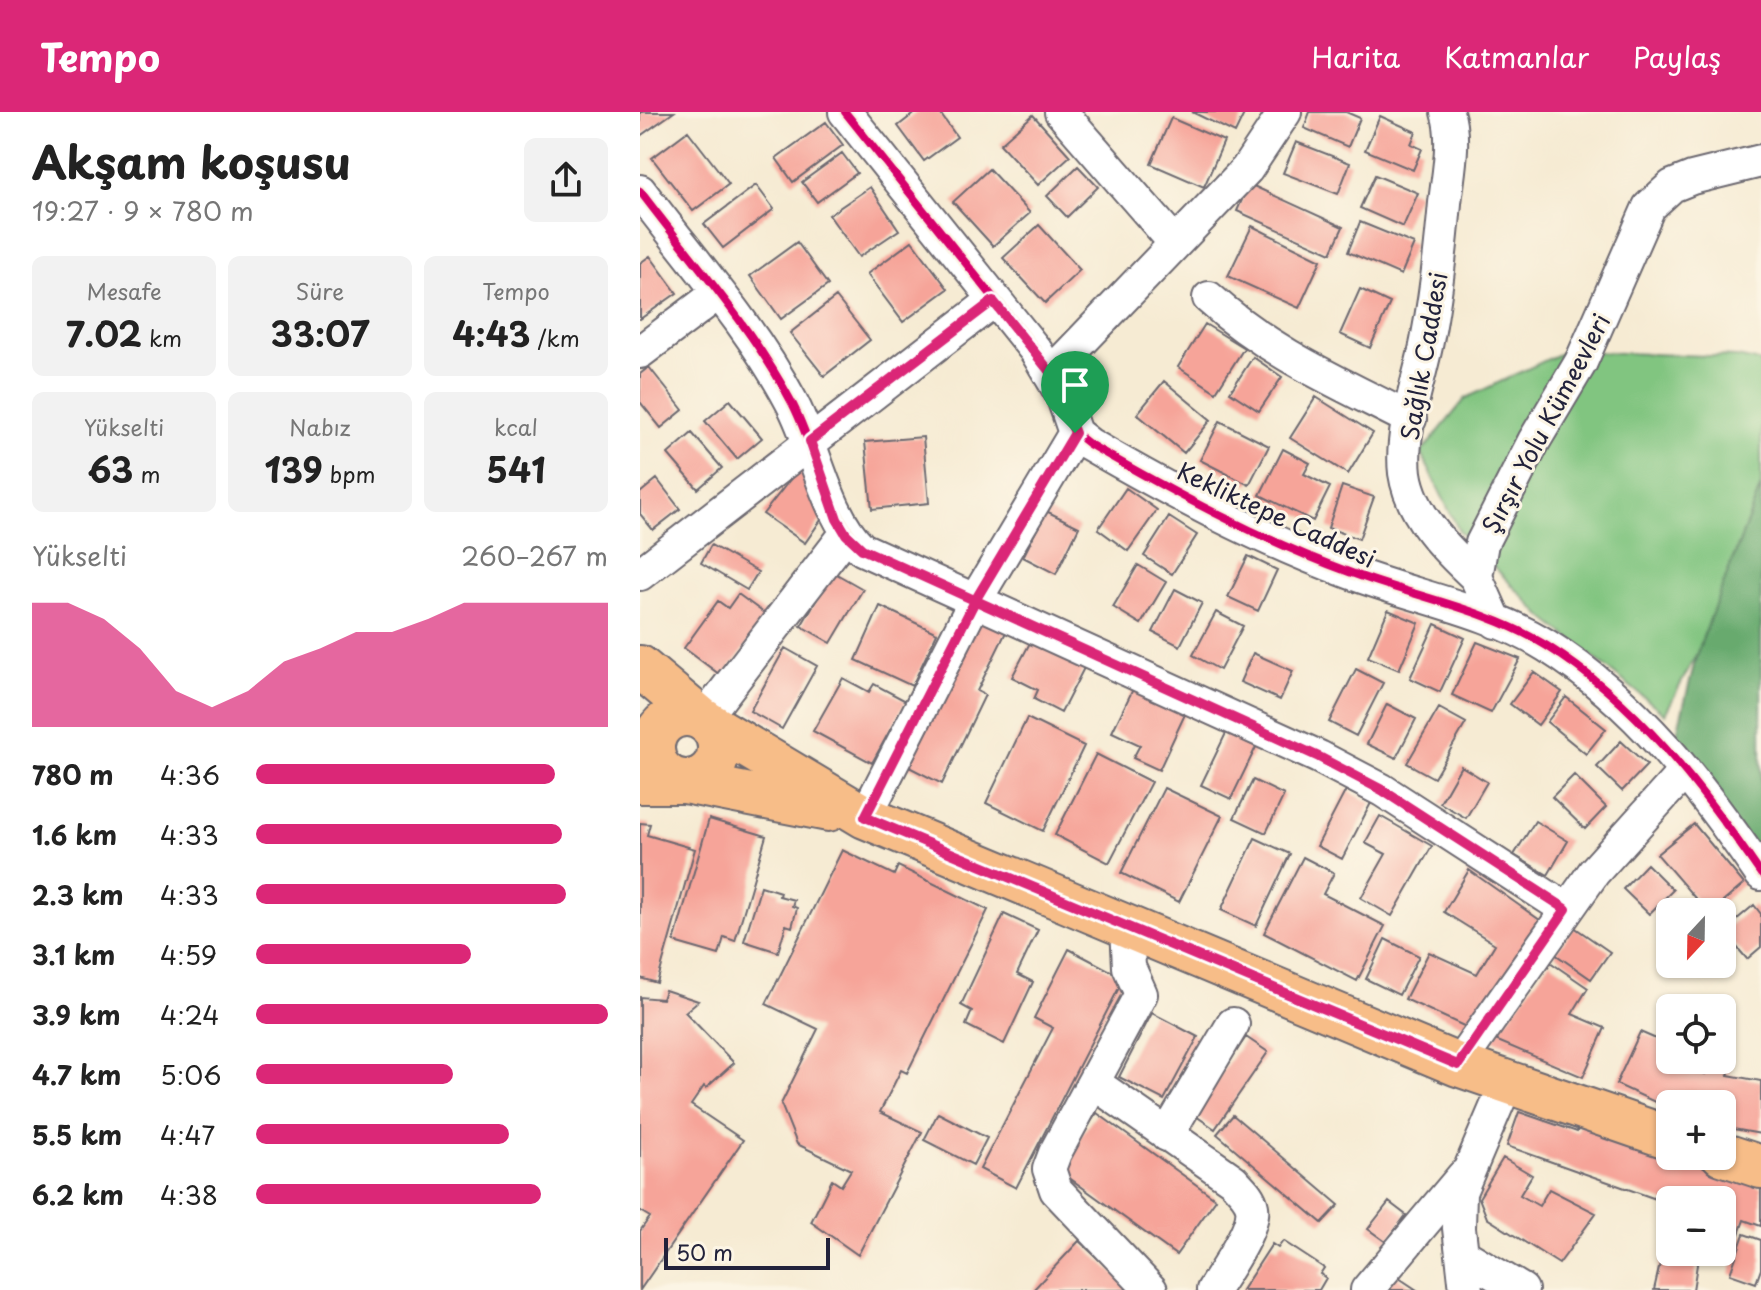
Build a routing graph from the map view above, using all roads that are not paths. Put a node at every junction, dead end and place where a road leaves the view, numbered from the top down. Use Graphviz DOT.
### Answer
graph roads {
  1 [pos="845,112"];
  2 [pos="1061,112"];
  3 [pos="1285,112"];
  4 [pos="1447,112"];
  5 [pos="1761,161"];
  6 [pos="640,191"];
  7 [pos="1175,243"];
  8 [pos="717,294"];
  9 [pos="1209,298"];
  10 [pos="993,301"];
  11 [pos="640,352"];
  12 [pos="1051,373"];
  13 [pos="1410,419"];
  14 [pos="1075,433"];
  15 [pos="810,441"];
  16 [pos="846,534"];
  17 [pos="640,574"];
  18 [pos="1476,577"];
  19 [pos="976,599"];
  20 [pos="1496,622"];
  21 [pos="640,667"];
  22 [pos="662,747"];
  23 [pos="1685,771"];
  24 [pos="865,817"];
  25 [pos="1761,874"];
  26 [pos="1566,909"];
  27 [pos="1127,927"];
  28 [pos="1233,1024"];
  29 [pos="1458,1065"];
  30 [pos="1094,1083"];
  31 [pos="1506,1084"];
  32 [pos="1656,1133"];
  33 [pos="1167,1135"];
  34 [pos="1736,1159"];
  35 [pos="1761,1167"];
  36 [pos="1465,1173"];
  37 [pos="1462,1254"];
  38 [pos="1151,1290"];
  39 [pos="1213,1290"];
  40 [pos="1367,1290"];
  41 [pos="1466,1290"];
  42 [pos="1522,1290"];
  1 -- 10 [label="street"];
  2 -- 7 [label="street"];
  3 -- 7 [label="street"];
  4 -- 13 [label="street, Sağlık Caddesi"];
  5 -- 18 [label="street, Şırşır Yolu Kümeevleri"];
  6 -- 8 [label="street"];
  7 -- 12 [label="street"];
  8 -- 11 [label="street"];
  8 -- 15 [label="street"];
  9 -- 13 [label="street"];
  10 -- 12 [label="street"];
  10 -- 15 [label="street"];
  12 -- 14 [label="street"];
  13 -- 18 [label="street, Sağlık Caddesi"];
  14 -- 19 [label="street"];
  14 -- 20 [label="street, Kekliktepe Caddesi"];
  15 -- 16 [label="street"];
  15 -- 17 [label="street"];
  16 -- 19 [label="street"];
  16 -- 22 [label="street"];
  18 -- 20 [label="street"];
  19 -- 24 [label="street"];
  19 -- 26 [label="street"];
  20 -- 23 [label="street, Kekliktepe Caddesi"];
  21 -- 22 [label="main road"];
  22 -- 24 [label="main road"];
  22 -- 24 [label="main road"];
  23 -- 25 [label="street, Kekliktepe Caddesi"];
  23 -- 26 [label="street"];
  24 -- 27 [label="main road"];
  26 -- 29 [label="street"];
  27 -- 29 [label="main road"];
  27 -- 30 [label="street"];
  28 -- 33 [label="street"];
  29 -- 31 [label="main road"];
  30 -- 33 [label="street"];
  30 -- 38 [label="street"];
  31 -- 32 [label="main road"];
  31 -- 36 [label="street"];
  33 -- 39 [label="street"];
  34 -- 35 [label="main road"];
  36 -- 37 [label="street"];
  36 -- 40 [label="street"];
  37 -- 41 [label="street"];
  37 -- 42 [label="street"];
}
